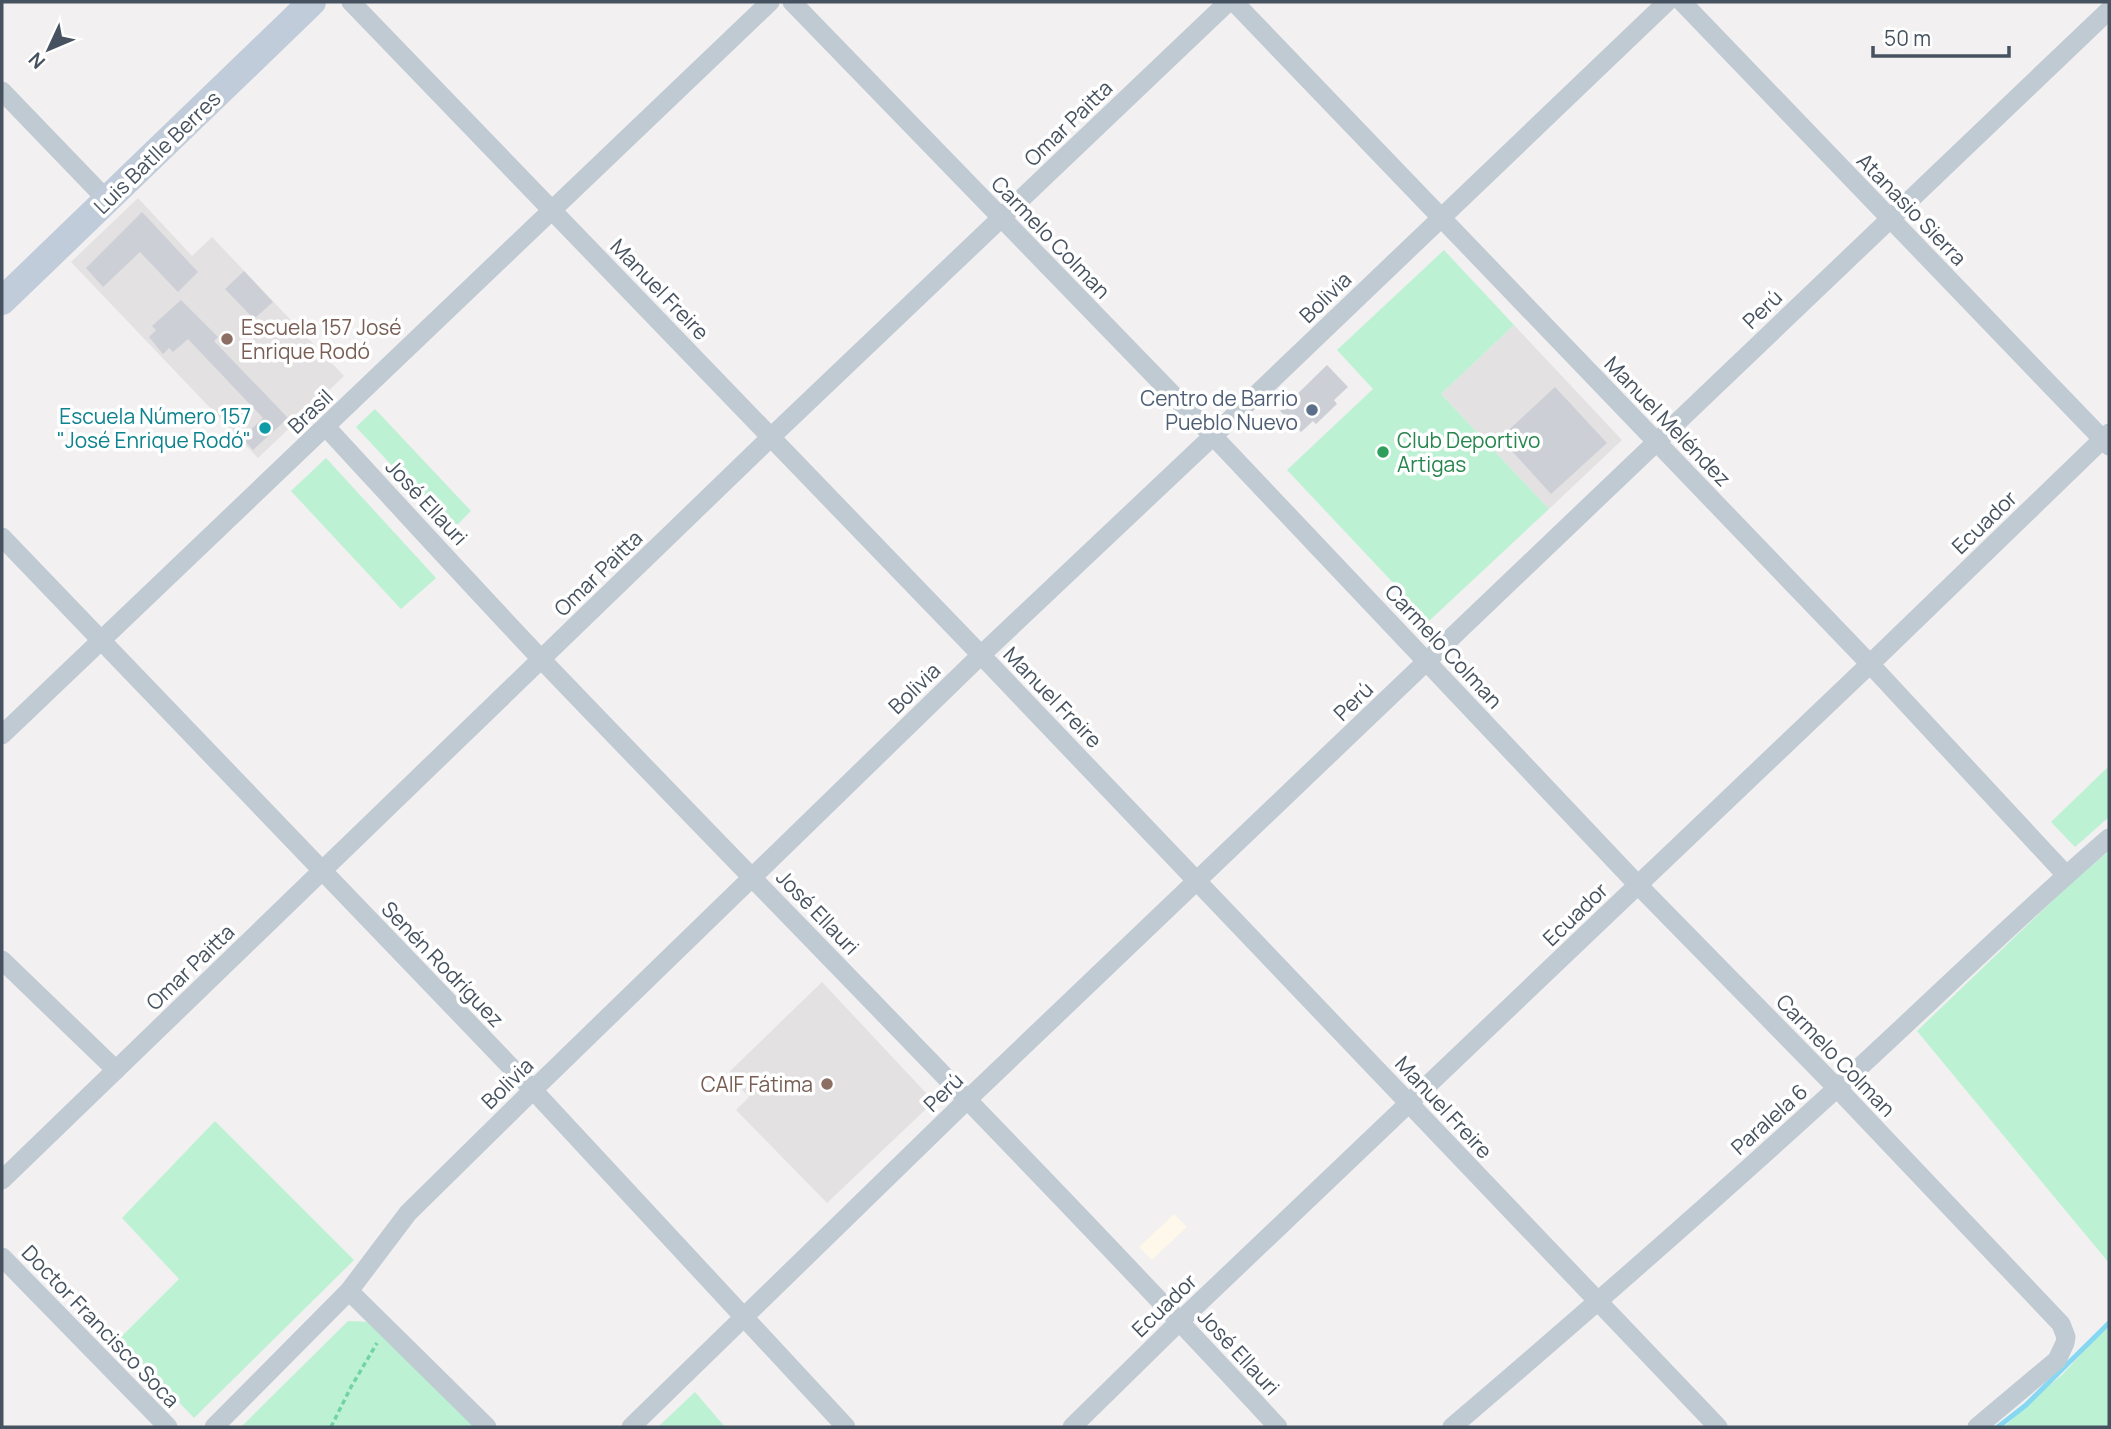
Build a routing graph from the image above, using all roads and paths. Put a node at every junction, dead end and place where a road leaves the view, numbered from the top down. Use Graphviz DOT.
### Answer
graph roads {
  1 [pos="312,2"];
  2 [pos="351,2"];
  3 [pos="770,2"];
  4 [pos="792,2"];
  5 [pos="1228,2"];
  6 [pos="1234,2"];
  7 [pos="1667,2"];
  8 [pos="1682,2"];
  9 [pos="2109,10"];
  10 [pos="2,91"];
  11 [pos="107,201"];
  12 [pos="552,209"];
  13 [pos="1440,217"];
  14 [pos="1001,218"];
  15 [pos="1890,219"];
  16 [pos="2,301"];
  17 [pos="326,427"];
  18 [pos="1213,436"];
  19 [pos="771,437"];
  20 [pos="2107,439"];
  21 [pos="1656,441"];
  22 [pos="2,537"];
  23 [pos="101,640"];
  24 [pos="981,655"];
  25 [pos="542,659"];
  26 [pos="1428,662"];
  27 [pos="1870,664"];
  28 [pos="2,735"];
  29 [pos="2109,838"];
  30 [pos="322,870"];
  31 [pos="2066,875"];
  32 [pos="752,877"];
  33 [pos="1198,881"];
  34 [pos="1638,885"];
  35 [pos="2,960"];
  36 [pos="116,1070"];
  37 [pos="1837,1088"];
  38 [pos="533,1090"];
  39 [pos="967,1100"];
  40 [pos="1409,1103"];
  41 [pos="2,1180"];
  42 [pos="2,1257"];
  43 [pos="349,1291"];
  44 [pos="1597,1302"];
  45 [pos="743,1316"];
  46 [pos="1180,1321"];
  47 [pos="379,1341"];
  48 [pos="168,1427"];
  49 [pos="214,1427"];
  50 [pos="331,1427"];
  51 [pos="487,1427"];
  52 [pos="631,1427"];
  53 [pos="846,1427"];
  54 [pos="1072,1427"];
  55 [pos="1278,1427"];
  56 [pos="1452,1427"];
  57 [pos="1718,1427"];
  58 [pos="1977,1427"];
  1 -- 11 [label="street, Luis Batlle Berres"];
  2 -- 12 [label="street, Manuel Freire"];
  3 -- 12 [label="street, Brasil"];
  4 -- 14 [label="street, Carmelo Colman"];
  5 -- 14 [label="street, Omar Paitta"];
  6 -- 13 [label="street, Manuel Meléndez"];
  7 -- 13 [label="street, Bolivia"];
  8 -- 15 [label="street, Atanasio Sierra"];
  9 -- 15 [label="street, Perú"];
  10 -- 11 [label="street"];
  11 -- 16 [label="street, Luis Batlle Berres"];
  12 -- 17 [label="street, Brasil"];
  12 -- 19 [label="street, Manuel Freire"];
  13 -- 18 [label="street, Bolivia"];
  13 -- 21 [label="street, Manuel Meléndez"];
  14 -- 18 [label="street, Carmelo Colman"];
  14 -- 19 [label="street, Omar Paitta"];
  15 -- 20 [label="street, Atanasio Sierra"];
  15 -- 21 [label="street, Perú"];
  17 -- 23 [label="street, Brasil"];
  17 -- 25 [label="street, José Ellauri"];
  18 -- 24 [label="street, Bolivia"];
  18 -- 26 [label="street, Carmelo Colman"];
  19 -- 24 [label="street, Manuel Freire"];
  19 -- 25 [label="street, Omar Paitta"];
  20 -- 27 [label="street, Ecuador"];
  21 -- 26 [label="street, Perú"];
  21 -- 27 [label="street, Manuel Meléndez"];
  22 -- 23 [label="street, Senén Rodríguez"];
  23 -- 28 [label="street, Brasil"];
  23 -- 30 [label="street, Senén Rodríguez"];
  24 -- 32 [label="street, Bolivia"];
  24 -- 33 [label="street, Manuel Freire"];
  25 -- 30 [label="street, Omar Paitta"];
  25 -- 32 [label="street, José Ellauri"];
  26 -- 33 [label="street, Perú"];
  26 -- 34 [label="street, Carmelo Colman"];
  27 -- 31 [label="street, Manuel Meléndez"];
  27 -- 34 [label="street, Ecuador"];
  29 -- 31 [label="street, Paralela 6"];
  30 -- 36 [label="street, Omar Paitta"];
  30 -- 38 [label="street, Senén Rodríguez"];
  31 -- 37 [label="street, Paralela 6"];
  32 -- 38 [label="street, Bolivia"];
  32 -- 39 [label="street, José Ellauri"];
  33 -- 39 [label="street, Perú"];
  33 -- 40 [label="street, Manuel Freire"];
  34 -- 37 [label="street, Carmelo Colman"];
  34 -- 40 [label="street, Ecuador"];
  35 -- 36 [label="street"];
  36 -- 41 [label="street, Omar Paitta"];
  37 -- 44 [label="street, Paralela 6"];
  37 -- 58 [label="street, Carmelo Colman"];
  38 -- 43 [label="street, Bolivia"];
  38 -- 45 [label="street, Senén Rodríguez"];
  39 -- 45 [label="street, Perú"];
  39 -- 46 [label="street, José Ellauri"];
  40 -- 44 [label="street, Manuel Freire"];
  40 -- 46 [label="street, Ecuador"];
  42 -- 48 [label="street, Doctor Francisco Soca"];
  43 -- 49 [label="street, Bolivia"];
  43 -- 51 [label="street"];
  44 -- 56 [label="street, Paralela 6"];
  44 -- 57 [label="street, Manuel Freire"];
  45 -- 52 [label="street, Perú"];
  45 -- 53 [label="street, Senén Rodríguez"];
  46 -- 54 [label="street, Ecuador"];
  46 -- 55 [label="street, José Ellauri"];
  47 -- 50 [label="path"];
}
